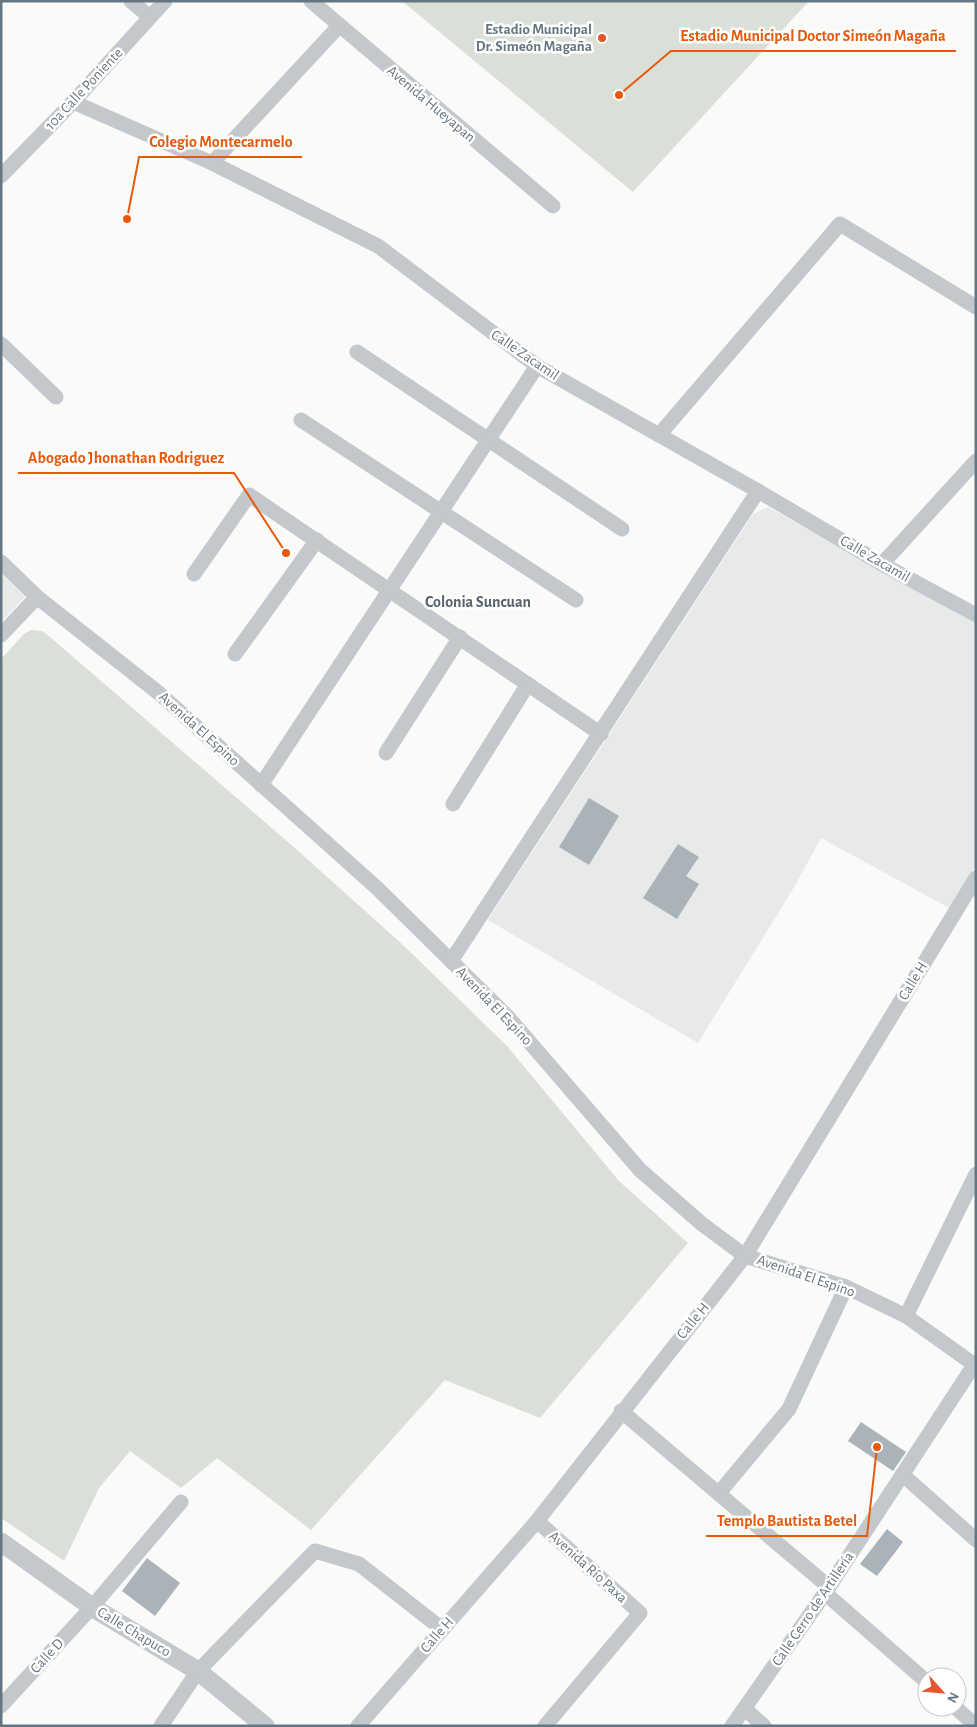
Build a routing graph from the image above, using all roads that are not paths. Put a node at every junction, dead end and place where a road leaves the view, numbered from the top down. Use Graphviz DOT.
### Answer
graph roads {
  1 [pos="131,1"];
  2 [pos="165,1"];
  3 [pos="311,1"];
  4 [pos="150,17"];
  5 [pos="338,26"];
  6 [pos="73,102"];
  7 [pos="212,163"];
  8 [pos="1,176"];
  9 [pos="553,206"];
  10 [pos="976,307"];
  11 [pos="1,344"];
  12 [pos="357,352"];
  13 [pos="537,366"];
  14 [pos="56,397"];
  15 [pos="301,420"];
  16 [pos="660,435"];
  17 [pos="489,440"];
  18 [pos="976,461"];
  19 [pos="758,491"];
  20 [pos="442,512"];
  21 [pos="622,529"];
  22 [pos="317,540"];
  23 [pos="1,562"];
  24 [pos="882,564"];
  25 [pos="194,574"];
  26 [pos="390,590"];
  27 [pos="38,597"];
  28 [pos="576,600"];
  29 [pos="976,615"];
  30 [pos="1,635"];
  31 [pos="460,637"];
  32 [pos="236,654"];
  33 [pos="528,684"];
  34 [pos="601,734"];
  35 [pos="386,753"];
  36 [pos="261,785"];
  37 [pos="453,804"];
  38 [pos="976,878"];
  39 [pos="451,961"];
  40 [pos="976,1174"];
  41 [pos="745,1256"];
  42 [pos="846,1287"];
  43 [pos="906,1316"];
  44 [pos="975,1366"];
  45 [pos="621,1412"];
  46 [pos="903,1475"];
  47 [pos="719,1492"];
  48 [pos="181,1502"];
  49 [pos="537,1521"];
  50 [pos="976,1540"];
  51 [pos="1,1542"];
  52 [pos="827,1590"];
  53 [pos="92,1607"];
  54 [pos="442,1629"];
  55 [pos="198,1671"];
  56 [pos="917,1673"];
  57 [pos="1,1706"];
  58 [pos="745,1709"];
  59 [pos="966,1717"];
  60 [pos="160,1726"];
  61 [pos="265,1726"];
  62 [pos="358,1726"];
  63 [pos="545,1726"];
  64 [pos="732,1726"];
  65 [pos="764,1726"];
  66 [pos="976,1726"];
  1 -- 4 [label="street"];
  2 -- 4 [label="street, 10a Calle Poniente"];
  3 -- 5 [label="street, Avenida Hueyapan"];
  4 -- 6 [label="street, 10a Calle Poniente"];
  5 -- 7 [label="street"];
  5 -- 9 [label="street, Avenida Hueyapan"];
  6 -- 7 [label="street, Calle Zacamil"];
  6 -- 8 [label="street, 10a Calle Poniente"];
  7 -- 13 [label="street, Calle Zacamil"];
  10 -- 16 [label="street"];
  11 -- 14 [label="street"];
  12 -- 17 [label="street"];
  13 -- 16 [label="street, Calle Zacamil"];
  13 -- 17 [label="street"];
  15 -- 20 [label="street"];
  16 -- 19 [label="street, Calle Zacamil"];
  17 -- 20 [label="street"];
  17 -- 21 [label="street"];
  18 -- 24 [label="street"];
  19 -- 24 [label="street, Calle Zacamil"];
  19 -- 34 [label="street"];
  20 -- 26 [label="street"];
  20 -- 28 [label="street"];
  22 -- 25 [label="street"];
  22 -- 26 [label="street"];
  22 -- 32 [label="street"];
  23 -- 27 [label="street, Avenida El Espino"];
  24 -- 29 [label="street, Calle Zacamil"];
  26 -- 31 [label="street"];
  26 -- 36 [label="street"];
  27 -- 30 [label="street"];
  27 -- 36 [label="street, Avenida El Espino"];
  31 -- 33 [label="street"];
  31 -- 35 [label="street"];
  33 -- 34 [label="street"];
  33 -- 37 [label="street"];
  34 -- 39 [label="street"];
  36 -- 39 [label="street, Avenida El Espino"];
  38 -- 41 [label="street, Calle H"];
  39 -- 41 [label="street, Avenida El Espino"];
  40 -- 43 [label="street"];
  41 -- 42 [label="street, Avenida El Espino"];
  41 -- 45 [label="street, Calle H"];
  42 -- 43 [label="street, Avenida El Espino"];
  42 -- 47 [label="street"];
  43 -- 44 [label="street, Avenida El Espino"];
  44 -- 46 [label="street, Calle Cerro de Artillería"];
  45 -- 47 [label="street"];
  45 -- 49 [label="street, Calle H"];
  46 -- 50 [label="street"];
  46 -- 52 [label="street, Calle Cerro de Artillería"];
  47 -- 52 [label="street"];
  48 -- 53 [label="street, Calle D"];
  49 -- 54 [label="street, Calle H"];
  49 -- 63 [label="street, Avenida Río Paxa"];
  51 -- 53 [label="street, Calle Chapuco"];
  52 -- 56 [label="street"];
  52 -- 58 [label="street, Calle Cerro de Artillería"];
  53 -- 55 [label="street, Calle Chapuco"];
  53 -- 57 [label="street, Calle D"];
  54 -- 55 [label="street"];
  54 -- 62 [label="street, Calle H"];
  55 -- 60 [label="street"];
  55 -- 61 [label="street, Calle Chapuco"];
  58 -- 64 [label="street, Calle Cerro de Artillería"];
  58 -- 65 [label="street"];
  59 -- 66 [label="street"];
}
